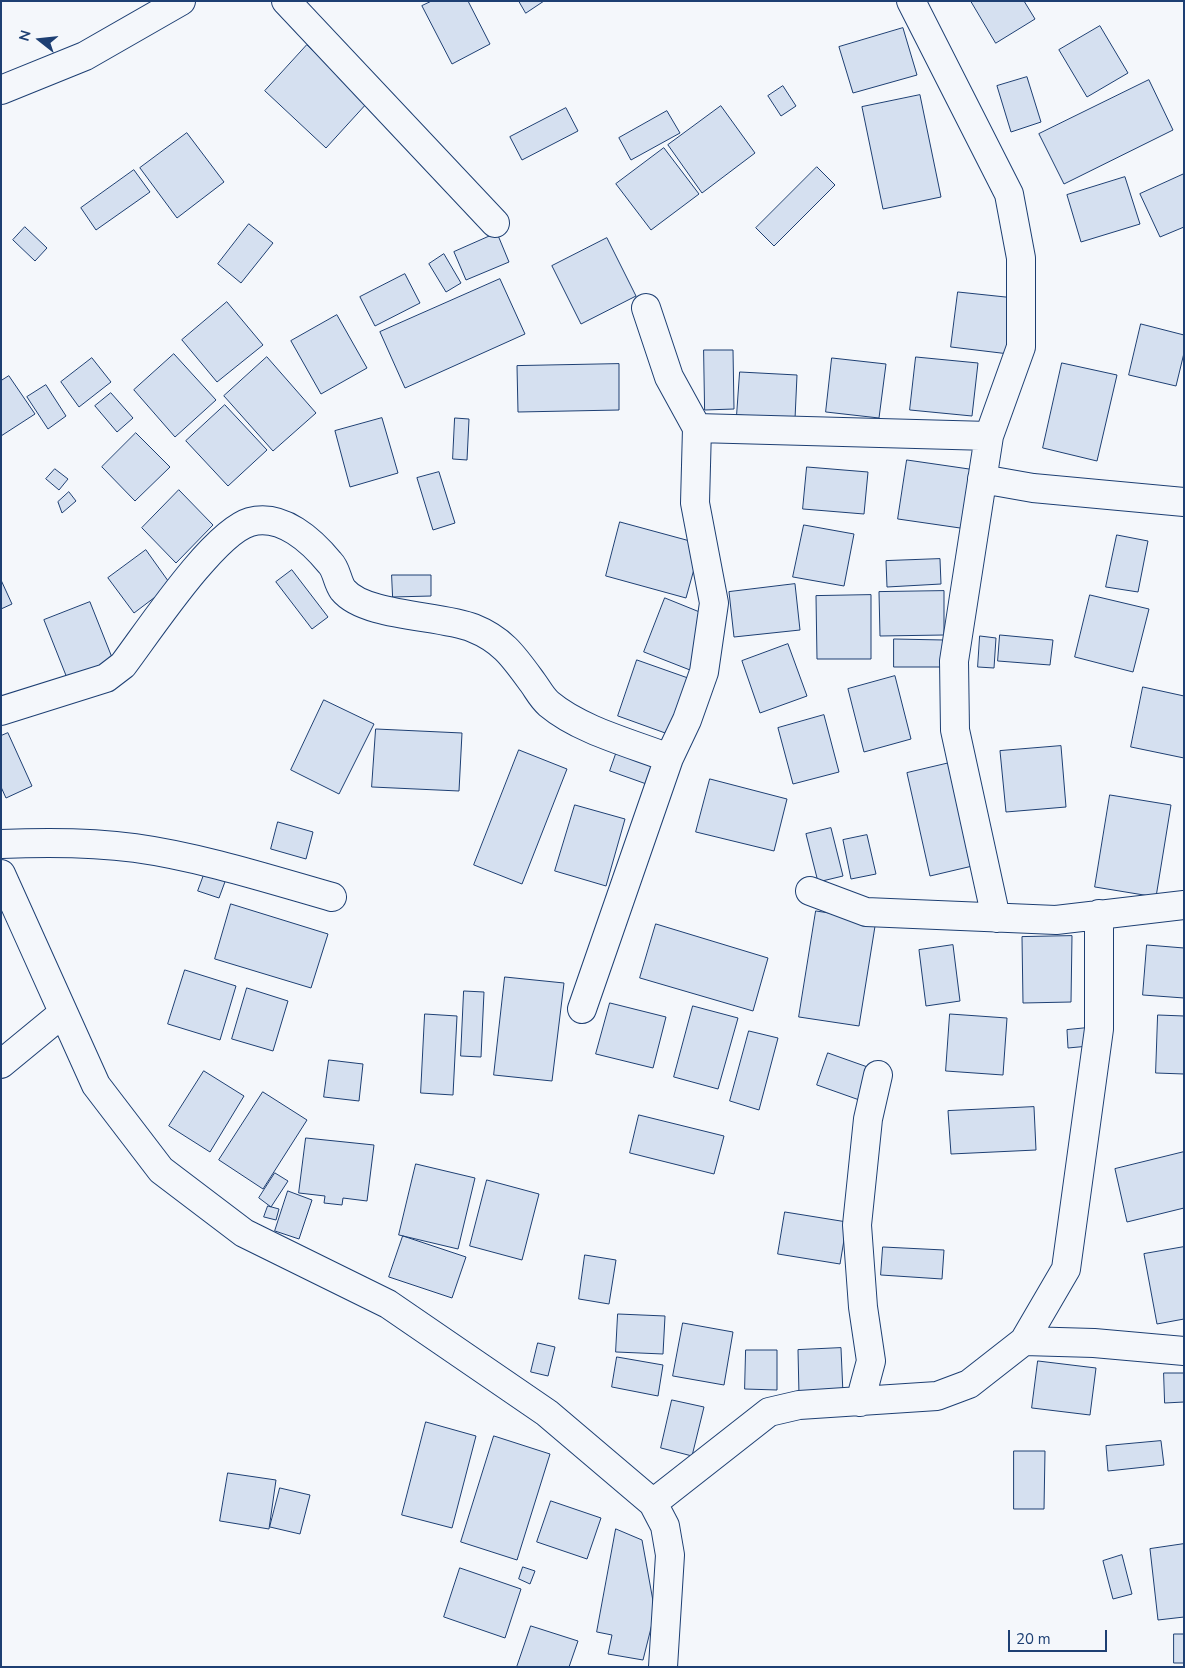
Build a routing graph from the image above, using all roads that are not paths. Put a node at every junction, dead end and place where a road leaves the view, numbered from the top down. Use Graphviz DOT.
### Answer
graph roads {
  1 [pos="181,1"];
  2 [pos="286,1"];
  3 [pos="911,1"];
  4 [pos="1,90"];
  5 [pos="495,222"];
  6 [pos="646,308"];
  7 [pos="697,428"];
  8 [pos="989,436"];
  9 [pos="982,479"];
  10 [pos="1184,502"];
  11 [pos="1,712"];
  12 [pos="669,758"];
  13 [pos="1,844"];
  14 [pos="1,874"];
  15 [pos="810,891"];
  16 [pos="332,898"];
  17 [pos="1184,905"];
  18 [pos="1100,914"];
  19 [pos="996,918"];
  20 [pos="582,1009"];
  21 [pos="63,1013"];
  22 [pos="1,1064"];
  23 [pos="878,1075"];
  24 [pos="1024,1341"];
  25 [pos="1184,1351"];
  26 [pos="860,1402"];
  27 [pos="677,1484"];
  28 [pos="653,1502"];
  29 [pos="665,1526"];
  30 [pos="663,1667"];
  1 -- 4 [label="street"];
  2 -- 5 [label="street"];
  3 -- 8 [label="street"];
  6 -- 7 [label="street"];
  7 -- 8 [label="street"];
  7 -- 12 [label="street"];
  8 -- 9 [label="street"];
  9 -- 10 [label="street"];
  9 -- 19 [label="street"];
  11 -- 12 [label="street"];
  12 -- 20 [label="street"];
  13 -- 16 [label="street"];
  14 -- 21 [label="street"];
  15 -- 19 [label="street"];
  17 -- 18 [label="street"];
  18 -- 19 [label="street"];
  18 -- 24 [label="street"];
  21 -- 22 [label="street"];
  21 -- 28 [label="street"];
  23 -- 26 [label="street"];
  24 -- 25 [label="street"];
  24 -- 26 [label="street"];
  26 -- 27 [label="street"];
  27 -- 28 [label="street"];
  27 -- 29 [label="street"];
  28 -- 29 [label="street"];
  29 -- 30 [label="street"];
}
